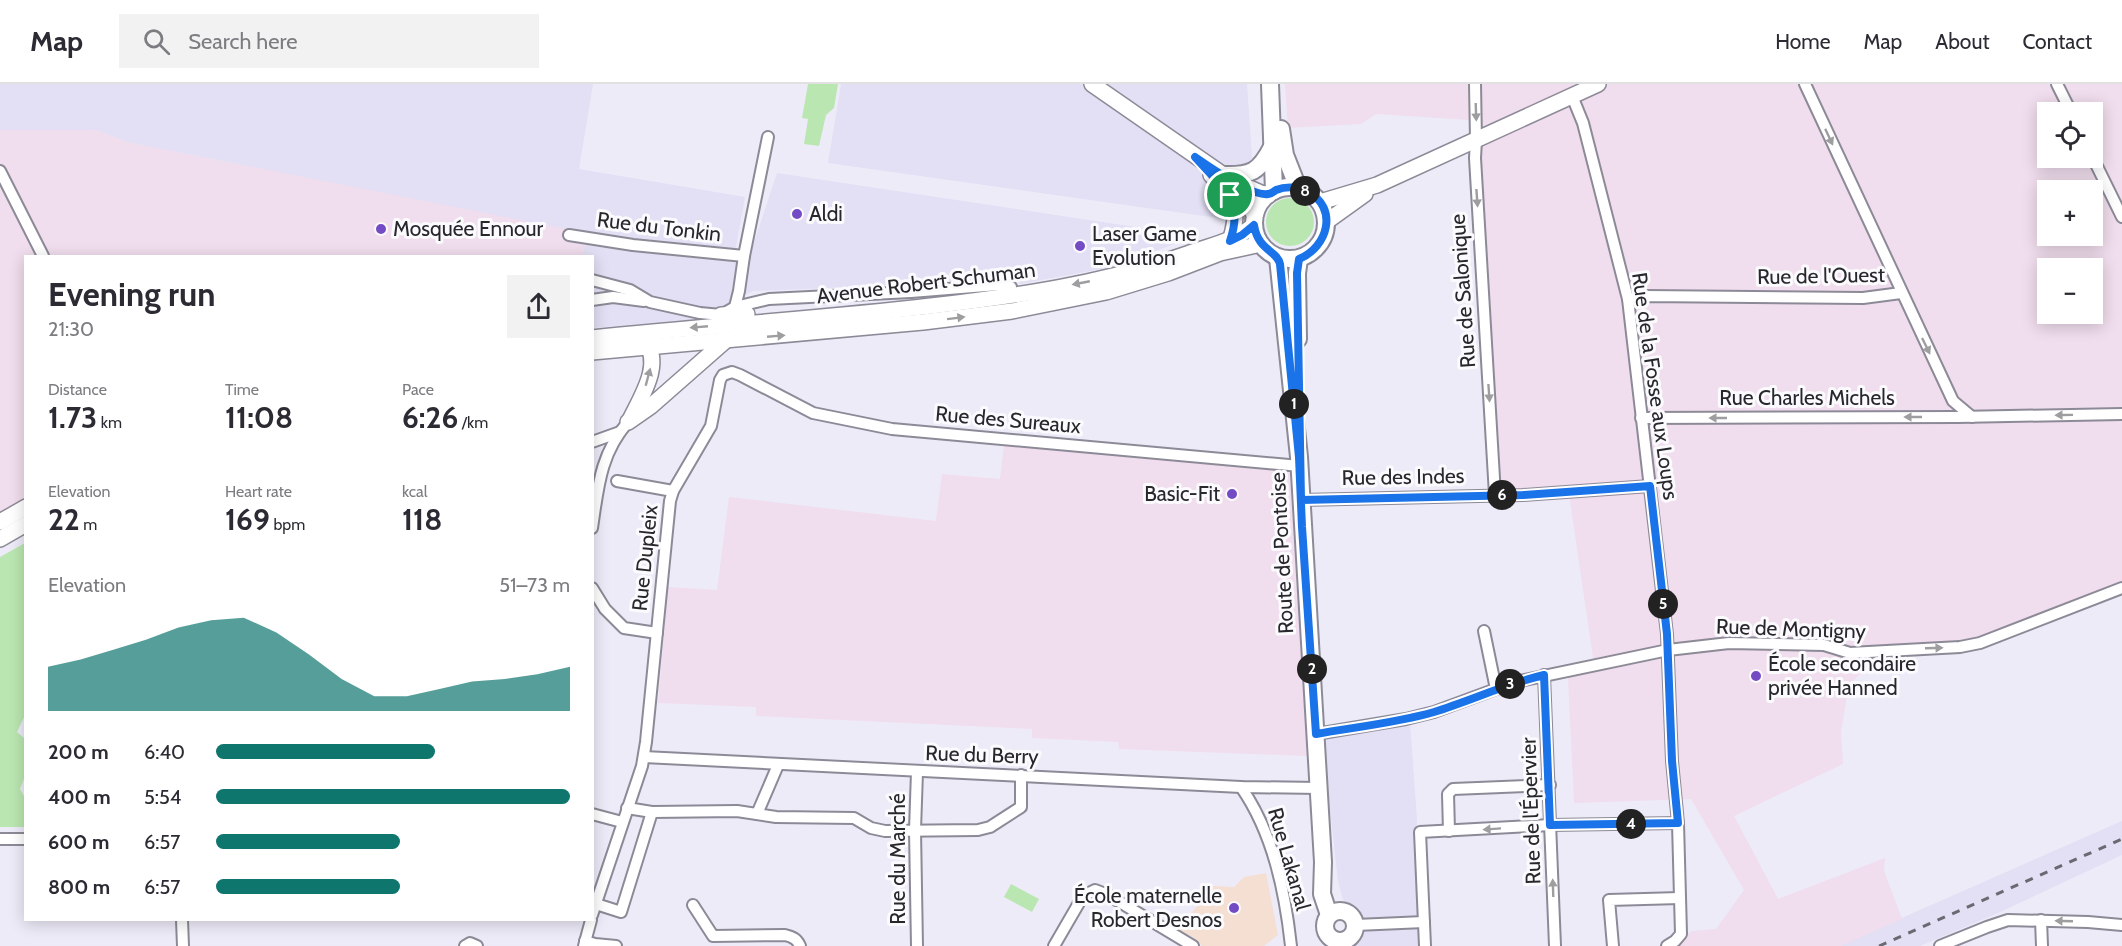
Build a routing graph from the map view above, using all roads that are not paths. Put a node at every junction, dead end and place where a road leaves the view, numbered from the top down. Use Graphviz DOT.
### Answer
graph roads {
  1 [pos="1092,84"];
  2 [pos="1270,84"];
  3 [pos="1278,84"];
  4 [pos="1475,84"];
  5 [pos="1598,84"];
  6 [pos="1805,84"];
  7 [pos="2057,84"];
  8 [pos="1572,96"];
  9 [pos="2066,102"];
  10 [pos="768,137"];
  11 [pos="1476,140"];
  12 [pos="1272,147"];
  13 [pos="1195,157"];
  14 [pos="2098,168"];
  15 [pos="2,174"];
  16 [pos="1226,177"];
  17 [pos="1377,185"];
  18 [pos="1298,188"];
  19 [pos="1271,193"];
  20 [pos="1320,202"];
  21 [pos="2122,217"];
  22 [pos="1255,220"];
  23 [pos="1326,222"];
  24 [pos="569,235"];
  25 [pos="1230,241"];
  26 [pos="1261,244"];
  27 [pos="42,255"];
  28 [pos="744,256"];
  29 [pos="1278,258"];
  30 [pos="1299,259"];
  31 [pos="594,281"];
  32 [pos="1013,292"];
  33 [pos="1901,293"];
  34 [pos="1628,298"];
  35 [pos="594,300"];
  36 [pos="650,302"];
  37 [pos="735,308"];
  38 [pos="879,312"];
  39 [pos="989,314"];
  40 [pos="721,315"];
  41 [pos="638,333"];
  42 [pos="594,338"];
  43 [pos="725,341"];
  44 [pos="650,347"];
  45 [pos="594,352"];
  46 [pos="723,375"];
  47 [pos="2122,414"];
  48 [pos="1972,417"];
  49 [pos="1641,418"];
  50 [pos="624,427"];
  51 [pos="594,441"];
  52 [pos="1299,461"];
  53 [pos="617,482"];
  54 [pos="1650,486"];
  55 [pos="673,491"];
  56 [pos="1496,495"];
  57 [pos="1301,500"];
  58 [pos="24,508"];
  59 [pos="594,515"];
  60 [pos="0,522"];
  61 [pos="24,526"];
  62 [pos="0,539"];
  63 [pos="2122,588"];
  64 [pos="594,591"];
  65 [pos="1484,631"];
  66 [pos="657,633"];
  67 [pos="1668,650"];
  68 [pos="1544,675"];
  69 [pos="1496,689"];
  70 [pos="1316,734"];
  71 [pos="644,757"];
  72 [pos="778,765"];
  73 [pos="917,772"];
  74 [pos="1021,775"];
  75 [pos="1550,784"];
  76 [pos="1241,787"];
  77 [pos="1319,788"];
  78 [pos="627,808"];
  79 [pos="652,812"];
  80 [pos="757,814"];
  81 [pos="594,815"];
  82 [pos="622,822"];
  83 [pos="1678,823"];
  84 [pos="1550,825"];
  85 [pos="915,830"];
  86 [pos="1449,831"];
  87 [pos="0,839"];
  88 [pos="24,839"];
  89 [pos="1680,898"];
  90 [pos="596,904"];
  91 [pos="693,905"];
  92 [pos="594,910"];
  93 [pos="1334,913"];
  94 [pos="182,921"];
  95 [pos="591,921"];
  96 [pos="2041,921"];
  97 [pos="1424,922"];
  98 [pos="1356,925"];
  99 [pos="2122,925"];
  100 [pos="1338,943"];
  101 [pos="585,944"];
  102 [pos="183,946"];
  103 [pos="465,946"];
  104 [pos="477,946"];
  105 [pos="616,946"];
  106 [pos="800,946"];
  107 [pos="917,946"];
  108 [pos="1054,946"];
  109 [pos="1193,946"];
  110 [pos="1291,946"];
  111 [pos="1425,946"];
  112 [pos="1555,946"];
  113 [pos="1613,946"];
  114 [pos="1667,946"];
  115 [pos="1940,946"];
  116 [pos="2042,946"];
  1 -- 13 [label="main road"];
  2 -- 12 [label="main road"];
  3 -- 18 [label="main road"];
  4 -- 11 [label="street, Rue de Salonique, one-way"];
  5 -- 8 [label="main road"];
  6 -- 33 [label="street, one-way"];
  7 -- 9 [label="street"];
  8 -- 11 [label="main road"];
  8 -- 34 [label="street, Rue de la Fosse aux Loups"];
  10 -- 28 [label="street"];
  11 -- 17 [label="main road"];
  11 -- 56 [label="street, Rue de Salonique, one-way"];
  12 -- 16 [label="main road"];
  12 -- 19 [label="main road"];
  13 -- 16 [label="main road"];
  13 -- 25 [label="main road"];
  14 -- 21 [label="street"];
  15 -- 27 [label="street"];
  16 -- 19 [label="main road"];
  16 -- 22 [label="main road"];
  17 -- 20 [label="main road"];
  17 -- 23 [label="main road"];
  18 -- 19 [label="main road"];
  18 -- 20 [label="main road"];
  19 -- 22 [label="main road"];
  20 -- 23 [label="main road"];
  22 -- 25 [label="main road, Avenue Robert Schuman"];
  22 -- 26 [label="main road"];
  23 -- 30 [label="main road"];
  24 -- 28 [label="street, Rue du Tonkin"];
  25 -- 32 [label="main road, Avenue Robert Schuman, one-way"];
  26 -- 29 [label="main road"];
  26 -- 39 [label="main road, Avenue Robert Schuman"];
  28 -- 37 [label="street"];
  29 -- 30 [label="main road"];
  29 -- 52 [label="main road, Route de Pontoise"];
  30 -- 52 [label="main road, Route de Pontoise"];
  31 -- 36 [label="street"];
  32 -- 37 [label="street"];
  32 -- 38 [label="main road, Avenue Robert Schuman"];
  32 -- 39 [label="main road"];
  33 -- 34 [label="street, Rue de l'Ouest"];
  33 -- 48 [label="street, Rue de l'Ouest, one-way"];
  34 -- 49 [label="street, Rue de la Fosse aux Loups"];
  35 -- 36 [label="street"];
  36 -- 40 [label="street"];
  37 -- 40 [label="street"];
  38 -- 40 [label="main road"];
  38 -- 41 [label="main road, Avenue Robert Schuman, one-way"];
  43 -- 39 [label="main road, Avenue Robert Schuman, one-way"];
  41 -- 42 [label="main road, Avenue Robert Schuman"];
  41 -- 44 [label="main road"];
  43 -- 44 [label="main road, Avenue Robert Schuman"];
  43 -- 50 [label="main road"];
  44 -- 45 [label="main road, Avenue Robert Schuman"];
  50 -- 44 [label="main road, one-way"];
  46 -- 52 [label="street, Rue des Sureaux"];
  46 -- 55 [label="street, Rue Dupleix"];
  47 -- 48 [label="street, one-way"];
  48 -- 49 [label="street, Rue Charles Michels, one-way"];
  49 -- 54 [label="street, Rue de la Fosse aux Loups"];
  50 -- 51 [label="street"];
  50 -- 59 [label="street"];
  52 -- 57 [label="main road, Route de Pontoise"];
  53 -- 55 [label="street"];
  54 -- 56 [label="street, Rue des Indes"];
  54 -- 67 [label="street, Rue de la Fosse aux Loups"];
  55 -- 66 [label="street, Rue Dupleix"];
  56 -- 57 [label="street, Rue des Indes"];
  57 -- 70 [label="main road, Route de Pontoise"];
  58 -- 60 [label="main road"];
  61 -- 62 [label="main road"];
  67 -- 63 [label="street, Rue de Montigny, one-way"];
  64 -- 66 [label="street"];
  65 -- 69 [label="street"];
  66 -- 71 [label="street, Rue Dupleix"];
  67 -- 68 [label="street, Rue de Montigny"];
  67 -- 83 [label="street, Rue de la Fosse aux Loups"];
  68 -- 69 [label="street, Rue de Montigny"];
  68 -- 75 [label="street, Rue de l'Épervier"];
  69 -- 70 [label="street, Rue de Montigny"];
  70 -- 77 [label="main road, Route de Pontoise"];
  71 -- 72 [label="street, Rue du Berry"];
  71 -- 78 [label="street, Rue Dupleix"];
  72 -- 73 [label="street, Rue du Berry"];
  72 -- 80 [label="street"];
  73 -- 74 [label="street, Rue du Berry"];
  73 -- 85 [label="street, Rue du Marché"];
  74 -- 76 [label="street, Rue du Berry"];
  74 -- 85 [label="street"];
  75 -- 84 [label="street, Rue de l'Épervier"];
  75 -- 86 [label="street"];
  76 -- 77 [label="street, Rue du Berry"];
  76 -- 110 [label="street, Rue Lakanal"];
  77 -- 93 [label="main road, Route de Pontoise"];
  78 -- 79 [label="street"];
  78 -- 82 [label="street, Rue Dupleix"];
  79 -- 80 [label="street"];
  79 -- 90 [label="street"];
  80 -- 85 [label="street"];
  81 -- 82 [label="street"];
  82 -- 90 [label="street, Rue Dupleix"];
  83 -- 84 [label="street"];
  83 -- 89 [label="street, Rue de la Fosse aux Loups"];
  84 -- 86 [label="street, one-way"];
  112 -- 84 [label="street, Rue de l'Épervier, one-way"];
  85 -- 107 [label="street, Rue du Marché"];
  86 -- 97 [label="street"];
  87 -- 88 [label="street"];
  89 -- 113 [label="street"];
  89 -- 114 [label="street, Rue de la Fosse aux Loups"];
  90 -- 92 [label="street, Rue Dupleix"];
  91 -- 106 [label="street"];
  93 -- 98 [label="main road"];
  93 -- 100 [label="main road"];
  94 -- 102 [label="street"];
  95 -- 101 [label="street"];
  99 -- 96 [label="street, one-way"];
  96 -- 115 [label="street"];
  96 -- 116 [label="street"];
  97 -- 98 [label="street"];
  97 -- 111 [label="street"];
  98 -- 100 [label="main road"];
  101 -- 105 [label="street"];
  103 -- 104 [label="street"];
  108 -- 109 [label="street"];
}
